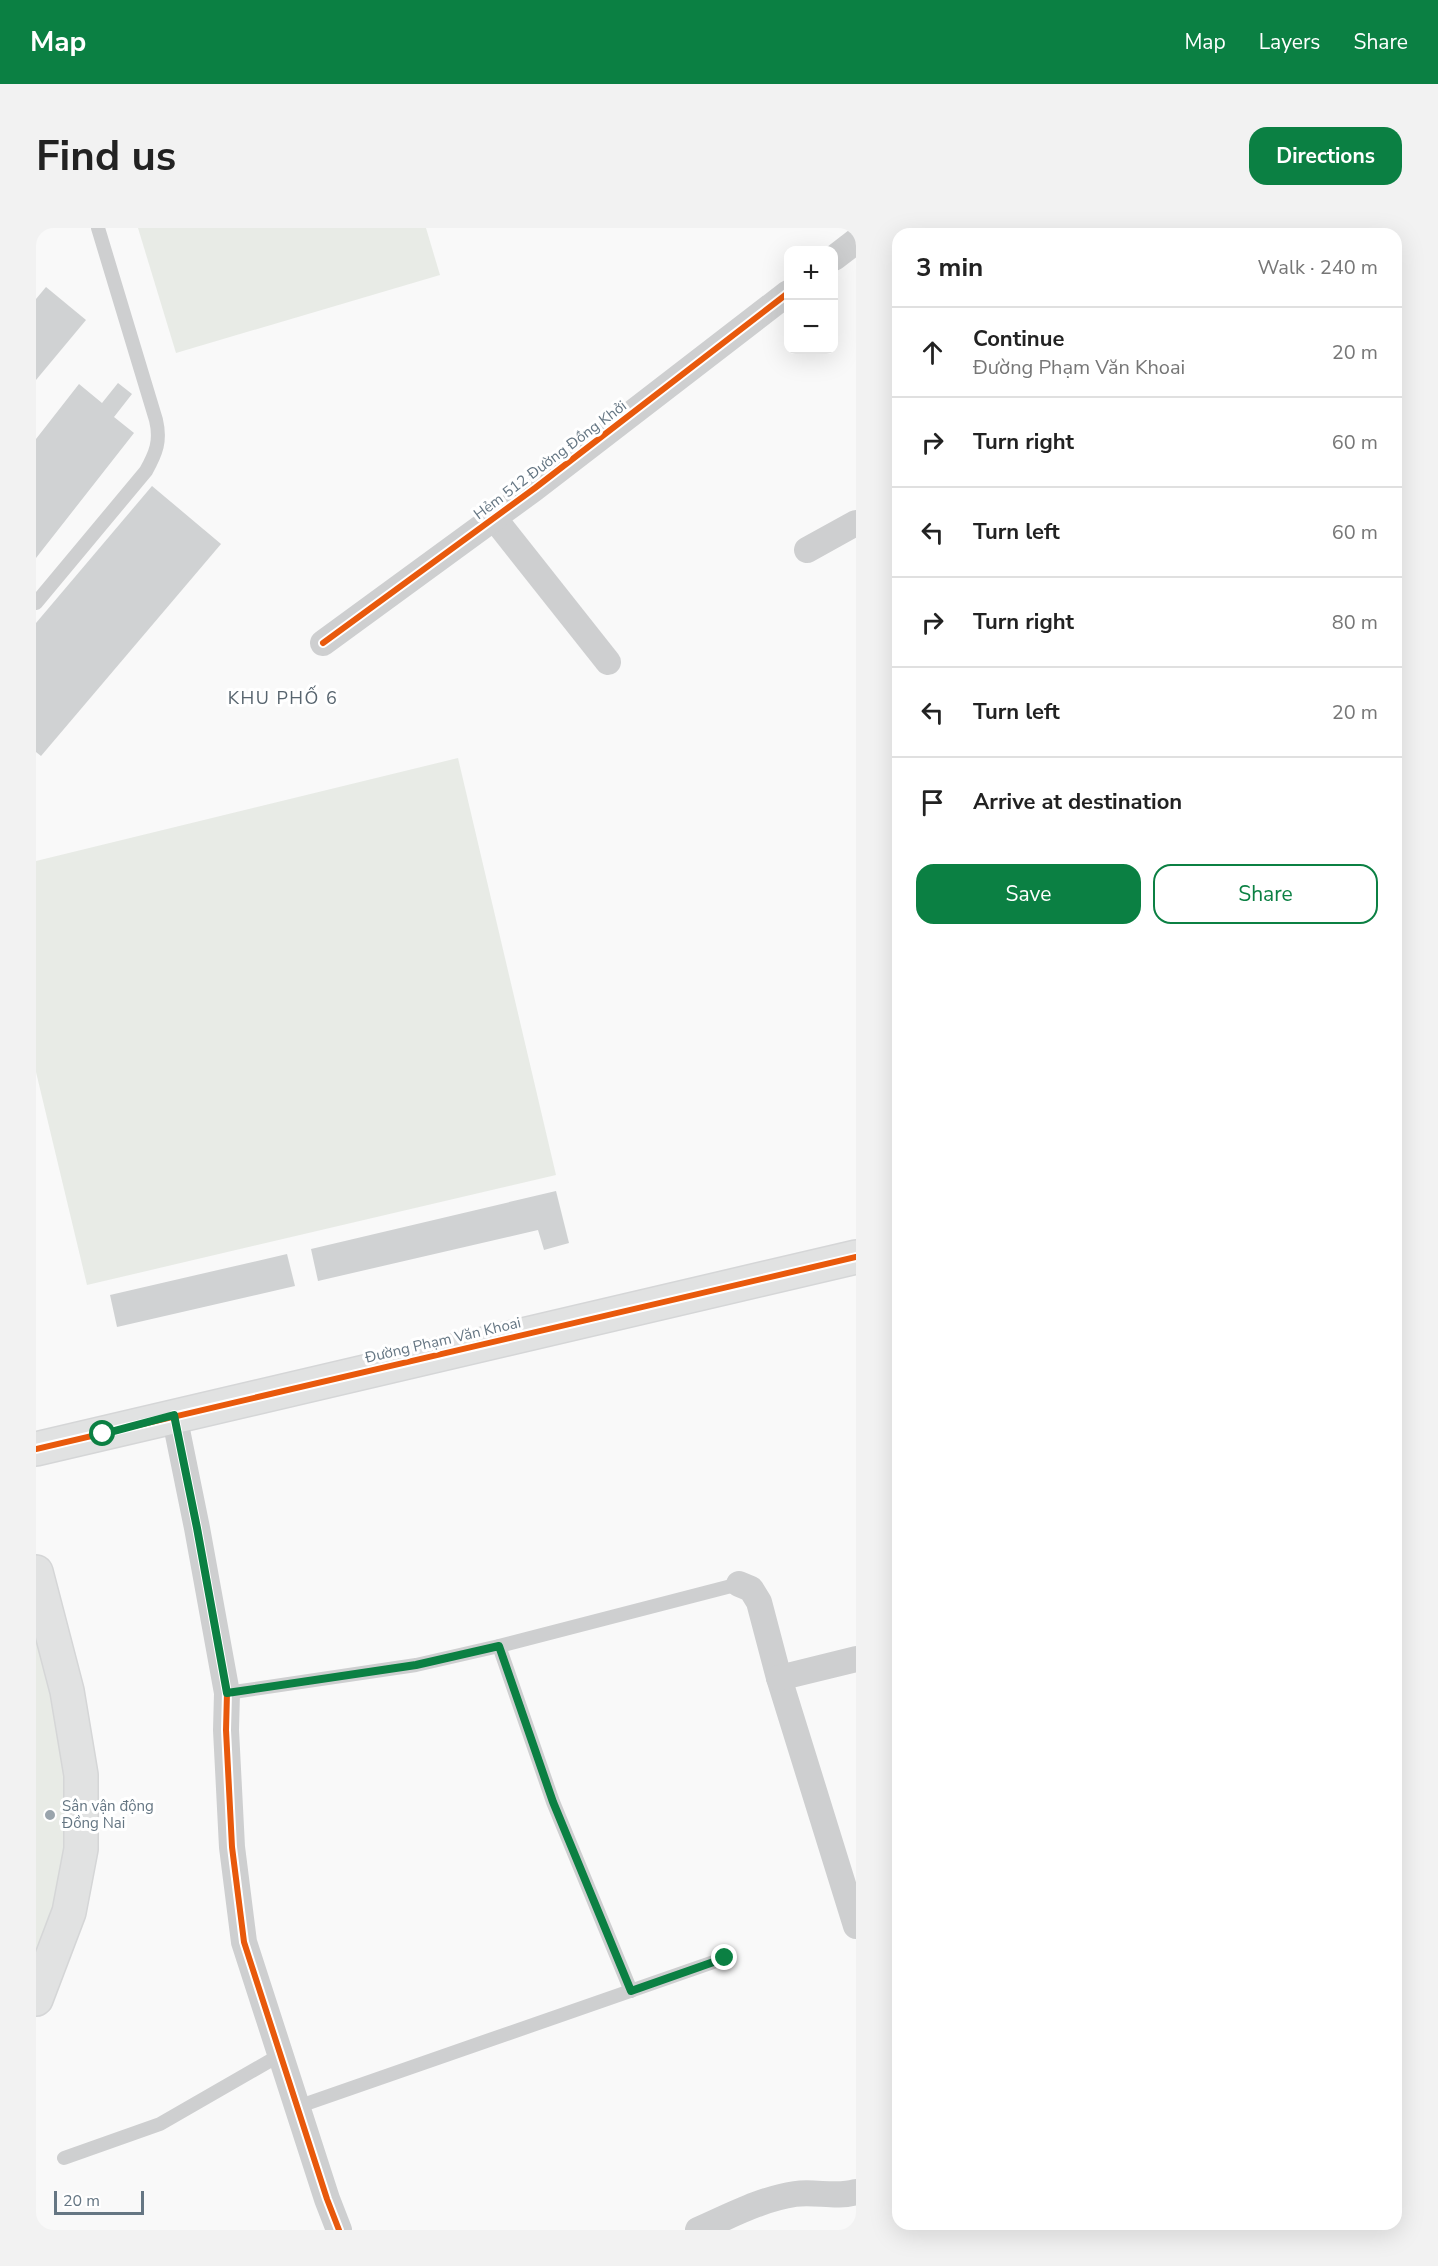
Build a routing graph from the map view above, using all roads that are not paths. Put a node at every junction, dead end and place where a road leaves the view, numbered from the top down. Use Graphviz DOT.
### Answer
graph roads {
  1 [pos="98,228"];
  2 [pos="856,241"];
  3 [pos="838,255"];
  4 [pos="784,297"];
  5 [pos="494,518"];
  6 [pos="856,523"];
  7 [pos="807,550"];
  8 [pos="36,603"];
  9 [pos="323,643"];
  10 [pos="608,662"];
  11 [pos="856,1257"];
  12 [pos="174,1415"];
  13 [pos="36,1449"];
  14 [pos="36,1572"];
  15 [pos="738,1584"];
  16 [pos="499,1646"];
  17 [pos="856,1659"];
  18 [pos="779,1678"];
  19 [pos="227,1693"];
  20 [pos="856,1926"];
  21 [pos="725,1958"];
  22 [pos="631,1991"];
  23 [pos="36,1999"];
  24 [pos="280,2055"];
  25 [pos="297,2107"];
  26 [pos="64,2158"];
  27 [pos="856,2192"];
  28 [pos="339,2230"];
  29 [pos="698,2230"];
  1 -- 8 [label="lane"];
  2 -- 3 [label="street"];
  4 -- 5 [label="street, Hẻm 512 Đường Đồng Khởi"];
  5 -- 9 [label="street, Hẻm 512 Đường Đồng Khởi"];
  5 -- 10 [label="street"];
  6 -- 7 [label="street"];
  11 -- 12 [label="street, Đường Phạm Văn Khoai"];
  12 -- 13 [label="street, Đường Phạm Văn Khoai"];
  12 -- 19 [label="street"];
  14 -- 23 [label="street"];
  15 -- 16 [label="lane"];
  15 -- 18 [label="street"];
  16 -- 19 [label="lane"];
  16 -- 22 [label="lane"];
  17 -- 18 [label="street"];
  18 -- 20 [label="street"];
  19 -- 24 [label="street"];
  21 -- 22 [label="lane"];
  22 -- 25 [label="lane"];
  24 -- 25 [label="street"];
  24 -- 26 [label="lane"];
  25 -- 28 [label="street"];
  27 -- 29 [label="street"];
}
